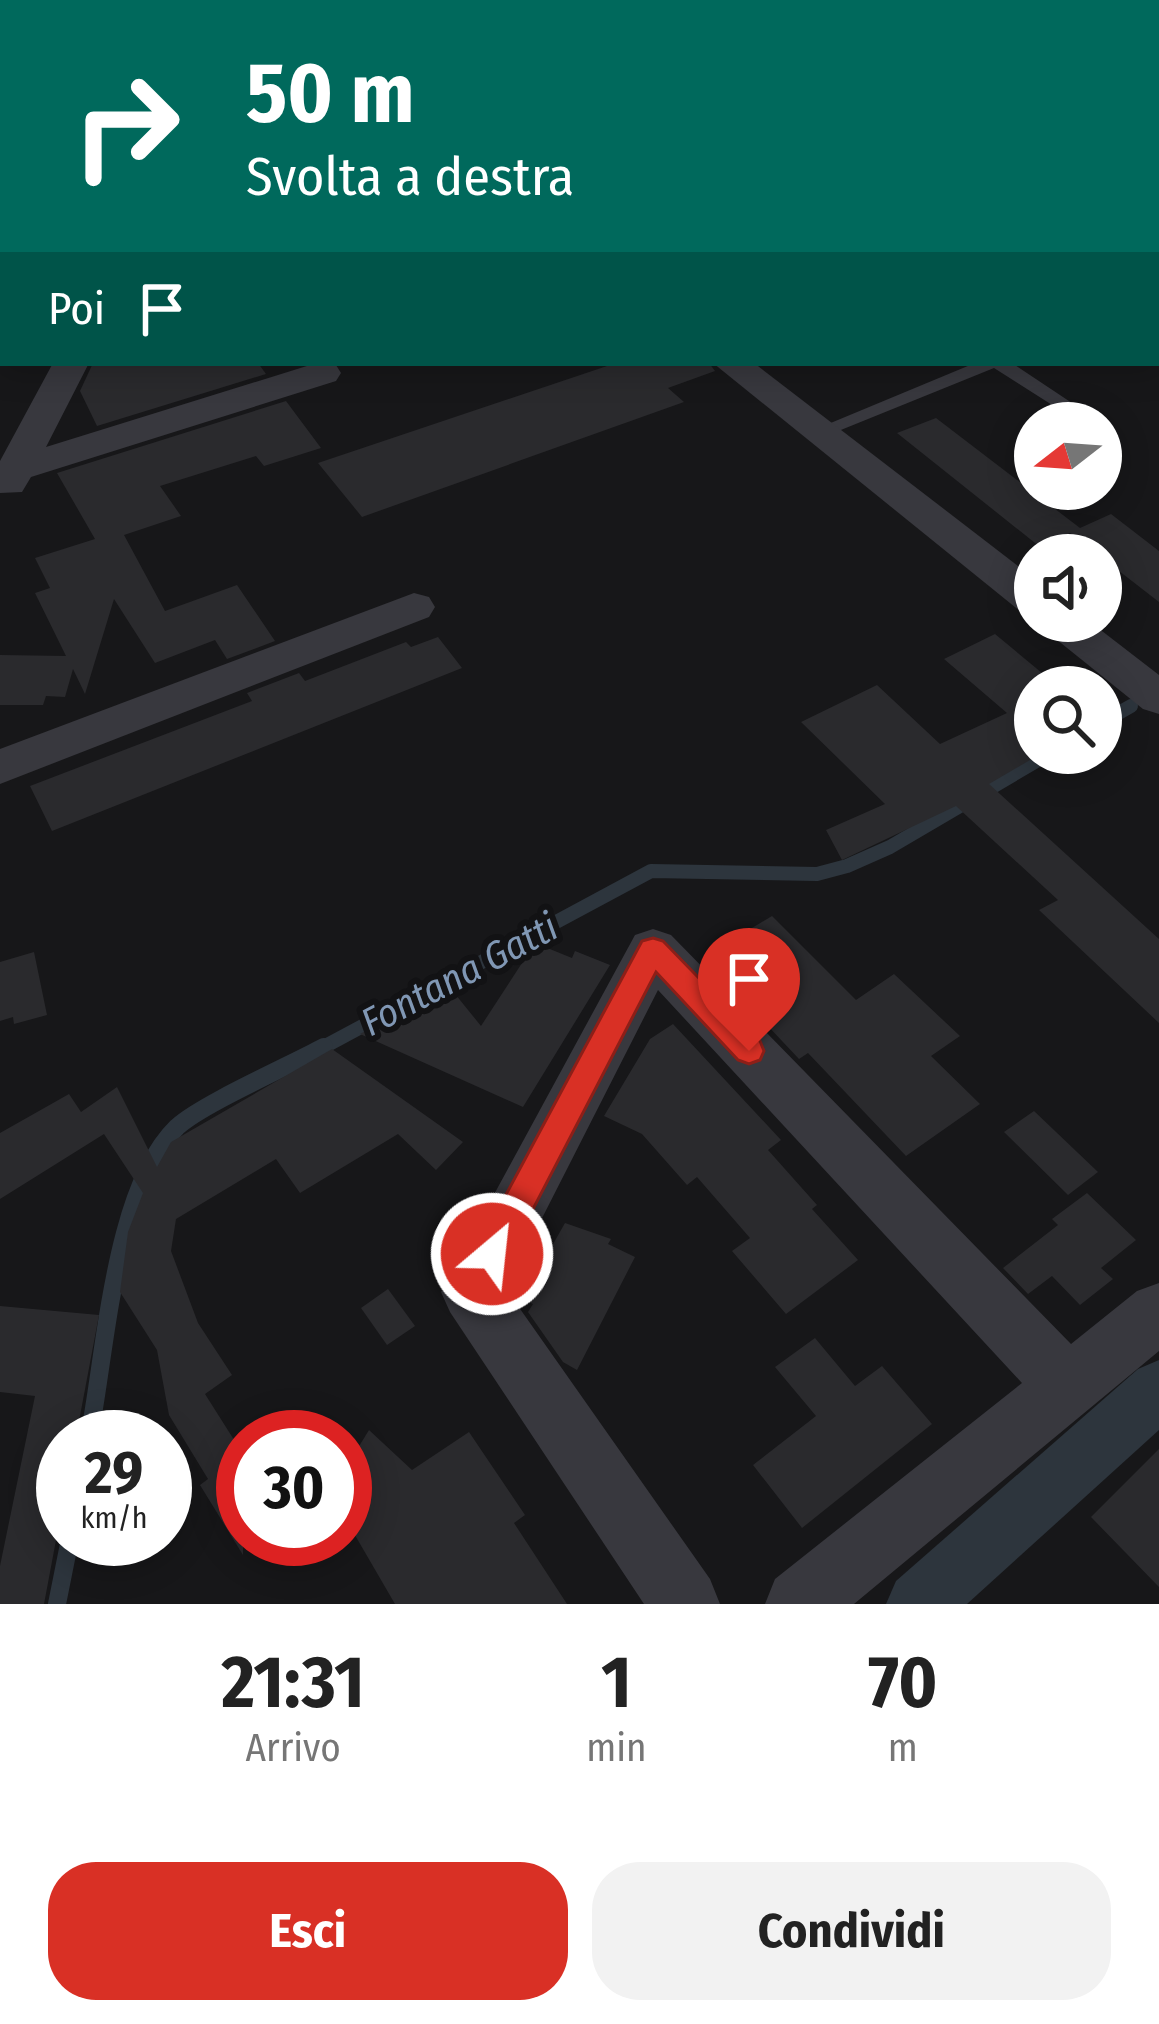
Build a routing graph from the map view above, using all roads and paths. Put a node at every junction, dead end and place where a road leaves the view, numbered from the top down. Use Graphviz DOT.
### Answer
graph roads {
  1 [pos="68,366"];
  2 [pos="735,366"];
  3 [pos="987,366"];
  4 [pos="1000,366"];
  5 [pos="323,374"];
  6 [pos="1060,402"];
  7 [pos="819,432"];
  8 [pos="7,483"];
  9 [pos="1014,585"];
  10 [pos="414,607"];
  11 [pos="1088,642"];
  12 [pos="1159,698"];
  13 [pos="0,767"];
  14 [pos="1159,1312"];
  15 [pos="1069,1388"];
  16 [pos="686,1604"];
  17 [pos="800,1604"];
  1 -- 8 [label="street"];
  2 -- 7 [label="street"];
  3 -- 7 [label="lane"];
  4 -- 6 [label="lane"];
  5 -- 8 [label="street"];
  7 -- 9 [label="street"];
  10 -- 13 [label="street"];
  11 -- 12 [label="street"];
  14 -- 15 [label="street"];
  15 -- 16 [label="street"];
  15 -- 17 [label="street"];
}
